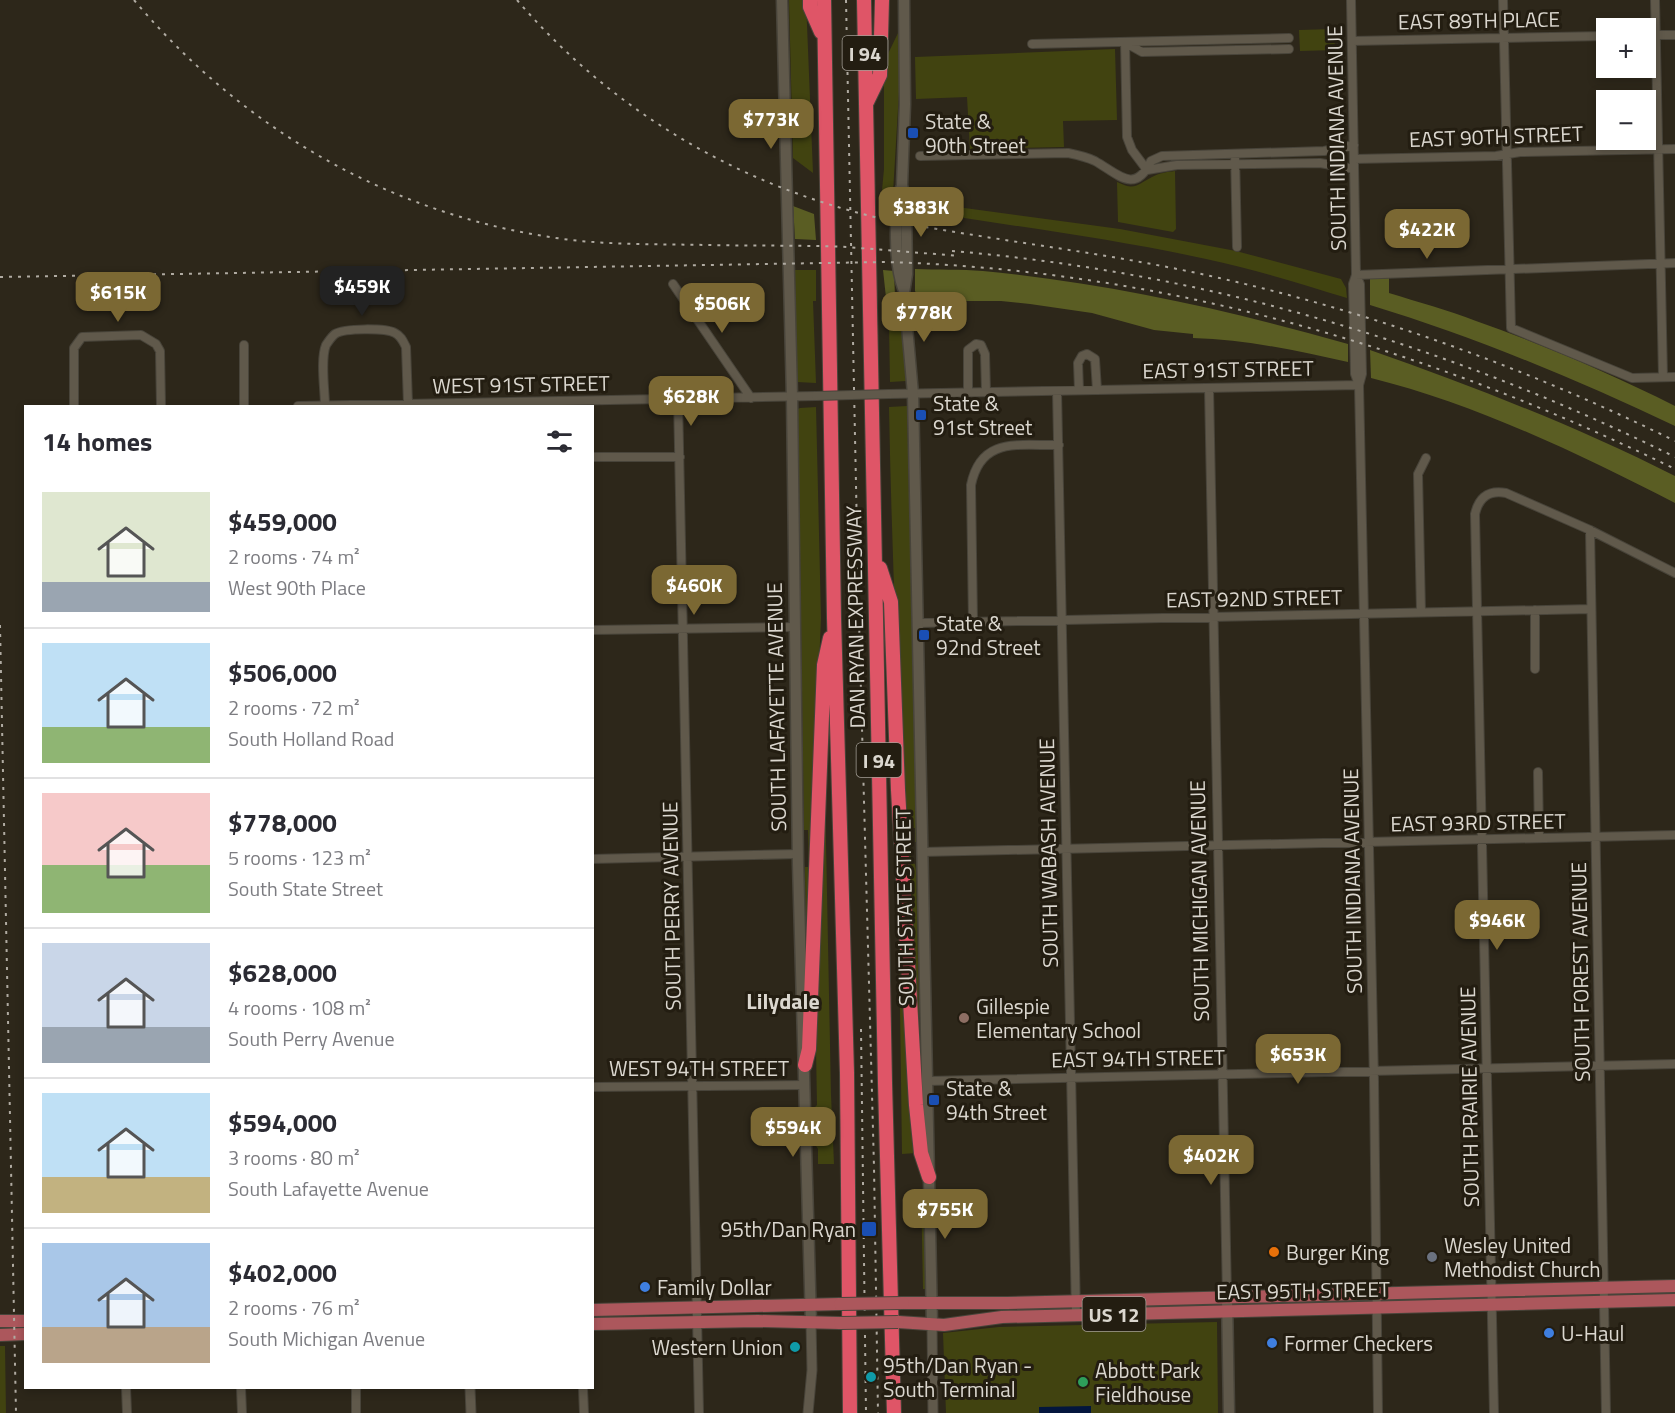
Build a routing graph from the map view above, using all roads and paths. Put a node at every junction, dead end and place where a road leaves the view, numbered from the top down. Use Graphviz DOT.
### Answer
graph roads {
  1 [pos="782,0"];
  2 [pos="810,0"];
  3 [pos="824,0"];
  4 [pos="864,0"];
  5 [pos="882,0"];
  6 [pos="904,0"];
  7 [pos="1351,0"];
  8 [pos="1503,0"];
  9 [pos="1655,0"];
  10 [pos="1656,18"];
  11 [pos="1656,35"];
  12 [pos="1675,35"];
  13 [pos="1596,36"];
  14 [pos="1504,37"];
  15 [pos="1289,38"];
  16 [pos="1352,41"];
  17 [pos="825,42"];
  18 [pos="1125,42"];
  19 [pos="1032,44"];
  20 [pos="1289,49"];
  21 [pos="865,107"];
  22 [pos="1354,145"];
  23 [pos="1659,149"];
  24 [pos="1675,149"];
  25 [pos="1235,154"];
  26 [pos="1507,154"];
  27 [pos="920,156"];
  28 [pos="1354,159"];
  29 [pos="1236,165"];
  30 [pos="1354,169"];
  31 [pos="1147,170"];
  32 [pos="1237,247"];
  33 [pos="1660,263"];
  34 [pos="1675,263"];
  35 [pos="1510,269"];
  36 [pos="1356,275"];
  37 [pos="673,284"];
  38 [pos="244,345"];
  39 [pos="1663,377"];
  40 [pos="1675,377"];
  41 [pos="1359,385"];
  42 [pos="1209,388"];
  43 [pos="1079,390"];
  44 [pos="1097,390"];
  45 [pos="1057,391"];
  46 [pos="986,392"];
  47 [pos="968,393"];
  48 [pos="889,394"];
  49 [pos="913,394"];
  50 [pos="792,397"];
  51 [pos="751,398"];
  52 [pos="678,399"];
  53 [pos="408,404"];
  54 [pos="74,405"];
  55 [pos="161,405"];
  56 [pos="244,405"];
  57 [pos="325,405"];
  58 [pos="388,405"];
  59 [pos="450,405"];
  60 [pos="1059,445"];
  61 [pos="594,457"];
  62 [pos="680,457"];
  63 [pos="1426,458"];
  64 [pos="1590,530"];
  65 [pos="875,552"];
  66 [pos="1675,573"];
  67 [pos="1591,609"];
  68 [pos="1535,610"];
  69 [pos="1478,611"];
  70 [pos="1421,612"];
  71 [pos="1364,614"];
  72 [pos="1213,617"];
  73 [pos="834,618"];
  74 [pos="1061,620"];
  75 [pos="973,622"];
  76 [pos="918,623"];
  77 [pos="795,627"];
  78 [pos="684,629"];
  79 [pos="594,630"];
  80 [pos="1535,669"];
  81 [pos="1538,772"];
  82 [pos="1675,835"];
  83 [pos="1596,837"];
  84 [pos="1539,838"];
  85 [pos="1482,840"];
  86 [pos="1369,842"];
  87 [pos="1217,845"];
  88 [pos="1066,848"];
  89 [pos="922,852"];
  90 [pos="798,854"];
  91 [pos="688,857"];
  92 [pos="594,859"];
  93 [pos="1675,1064"];
  94 [pos="805,1065"];
  95 [pos="1600,1066"];
  96 [pos="1486,1068"];
  97 [pos="1374,1071"];
  98 [pos="1222,1074"];
  99 [pos="1070,1078"];
  100 [pos="927,1081"];
  101 [pos="805,1085"];
  102 [pos="693,1086"];
  103 [pos="594,1087"];
  104 [pos="929,1177"];
  105 [pos="1675,1286"];
  106 [pos="1491,1291"];
  107 [pos="1376,1294"];
  108 [pos="1604,1295"];
  109 [pos="1227,1297"];
  110 [pos="1675,1300"];
  111 [pos="1076,1301"];
  112 [pos="932,1303"];
  113 [pos="810,1305"];
  114 [pos="1491,1305"];
  115 [pos="697,1308"];
  116 [pos="1377,1308"];
  117 [pos="594,1310"];
  118 [pos="1227,1311"];
  119 [pos="1076,1315"];
  120 [pos="0,1321"];
  121 [pos="24,1321"];
  122 [pos="697,1322"];
  123 [pos="811,1323"];
  124 [pos="594,1324"];
  125 [pos="932,1324"];
  126 [pos="24,1334"];
  127 [pos="0,1335"];
  128 [pos="126,1389"];
  129 [pos="241,1389"];
  130 [pos="356,1389"];
  131 [pos="470,1389"];
  132 [pos="583,1389"];
  133 [pos="127,1413"];
  134 [pos="242,1413"];
  135 [pos="356,1413"];
  136 [pos="471,1413"];
  137 [pos="584,1413"];
  138 [pos="699,1413"];
  139 [pos="808,1413"];
  140 [pos="850,1413"];
  141 [pos="894,1413"];
  142 [pos="933,1413"];
  143 [pos="1229,1413"];
  144 [pos="1378,1413"];
  145 [pos="1494,1413"];
  146 [pos="1606,1413"];
  1 -- 50 [label="main road, SOUTH LAFAYETTE AVENUE"];
  2 -- 17 [label="highway"];
  3 -- 17 [label="highway, DAN RYAN EXPRESSWAY / I 94"];
  4 -- 21 [label="highway, DAN RYAN EXPRESSWAY / I 94"];
  5 -- 21 [label="highway"];
  6 -- 49 [label="main road, SOUTH STATE STREET"];
  7 -- 16 [label="street, SOUTH INDIANA AVENUE"];
  8 -- 14 [label="street"];
  9 -- 10 [label="street"];
  11 -- 12 [label="street"];
  11 -- 23 [label="street"];
  13 -- 14 [label="street, EAST 89TH PLACE"];
  14 -- 16 [label="street, EAST 89TH PLACE"];
  14 -- 26 [label="street"];
  15 -- 18 [label="street"];
  16 -- 22 [label="street, SOUTH INDIANA AVENUE"];
  17 -- 73 [label="highway, DAN RYAN EXPRESSWAY / I 94"];
  18 -- 19 [label="street"];
  18 -- 20 [label="street"];
  18 -- 31 [label="street"];
  21 -- 65 [label="highway, DAN RYAN EXPRESSWAY / I 94"];
  22 -- 25 [label="street"];
  22 -- 28 [label="street, SOUTH INDIANA AVENUE"];
  23 -- 24 [label="street, EAST 90TH STREET"];
  23 -- 26 [label="street, EAST 90TH STREET"];
  23 -- 33 [label="street"];
  25 -- 29 [label="street"];
  25 -- 31 [label="street"];
  26 -- 28 [label="street, EAST 90TH STREET"];
  26 -- 35 [label="street"];
  27 -- 31 [label="street"];
  28 -- 30 [label="street, SOUTH INDIANA AVENUE"];
  29 -- 30 [label="street"];
  29 -- 31 [label="street"];
  29 -- 32 [label="street"];
  30 -- 36 [label="street, SOUTH INDIANA AVENUE"];
  33 -- 34 [label="street"];
  33 -- 35 [label="street"];
  33 -- 39 [label="street"];
  35 -- 36 [label="street"];
  35 -- 39 [label="street"];
  36 -- 41 [label="street, SOUTH INDIANA AVENUE"];
  37 -- 51 [label="street"];
  38 -- 56 [label="street"];
  39 -- 40 [label="street"];
  41 -- 42 [label="street, EAST 91ST STREET"];
  41 -- 71 [label="street, SOUTH INDIANA AVENUE"];
  42 -- 44 [label="street, EAST 91ST STREET"];
  42 -- 72 [label="street, SOUTH MICHIGAN AVENUE"];
  43 -- 44 [label="street, EAST 91ST STREET"];
  43 -- 44 [label="street"];
  43 -- 45 [label="street, EAST 91ST STREET"];
  45 -- 46 [label="street, EAST 91ST STREET"];
  45 -- 60 [label="street, SOUTH WABASH AVENUE"];
  46 -- 47 [label="street, EAST 91ST STREET"];
  46 -- 47 [label="street"];
  47 -- 49 [label="street, EAST 91ST STREET"];
  48 -- 49 [label="street, EAST 91ST STREET"];
  48 -- 50 [label="street, WEST 91ST STREET, bridge"];
  49 -- 76 [label="main road, SOUTH STATE STREET"];
  50 -- 51 [label="street, WEST 91ST STREET"];
  50 -- 77 [label="main road, SOUTH LAFAYETTE AVENUE"];
  51 -- 52 [label="street, WEST 91ST STREET"];
  52 -- 59 [label="street, WEST 91ST STREET"];
  52 -- 62 [label="street, SOUTH PERRY AVENUE"];
  53 -- 57 [label="street"];
  53 -- 58 [label="street, WEST 91ST STREET"];
  53 -- 59 [label="street, WEST 91ST STREET"];
  54 -- 55 [label="street"];
  60 -- 74 [label="street, SOUTH WABASH AVENUE"];
  60 -- 75 [label="street"];
  61 -- 62 [label="street"];
  62 -- 78 [label="street, SOUTH PERRY AVENUE"];
  63 -- 70 [label="street"];
  64 -- 66 [label="street"];
  64 -- 67 [label="street, SOUTH FOREST AVENUE"];
  64 -- 69 [label="street, SOUTH PRAIRIE AVENUE"];
  65 -- 104 [label="highway"];
  65 -- 141 [label="highway, DAN RYAN EXPRESSWAY / I 94"];
  67 -- 68 [label="street, EAST 92ND STREET"];
  67 -- 83 [label="street, SOUTH FOREST AVENUE"];
  68 -- 69 [label="street, EAST 92ND STREET"];
  68 -- 80 [label="street"];
  69 -- 70 [label="street, EAST 92ND STREET"];
  69 -- 85 [label="street, SOUTH PRAIRIE AVENUE"];
  70 -- 71 [label="street, EAST 92ND STREET"];
  71 -- 72 [label="street, EAST 92ND STREET"];
  71 -- 86 [label="street, SOUTH INDIANA AVENUE"];
  72 -- 74 [label="street, EAST 92ND STREET"];
  72 -- 87 [label="street, SOUTH MICHIGAN AVENUE"];
  73 -- 94 [label="highway"];
  73 -- 140 [label="highway, DAN RYAN EXPRESSWAY / I 94"];
  74 -- 75 [label="street, EAST 92ND STREET"];
  74 -- 88 [label="street, SOUTH WABASH AVENUE"];
  75 -- 76 [label="street, EAST 92ND STREET"];
  76 -- 89 [label="main road, SOUTH STATE STREET"];
  77 -- 78 [label="street"];
  77 -- 90 [label="main road, SOUTH LAFAYETTE AVENUE"];
  78 -- 79 [label="street"];
  78 -- 91 [label="street, SOUTH PERRY AVENUE"];
  81 -- 84 [label="street"];
  82 -- 83 [label="street, EAST 93RD STREET"];
  83 -- 84 [label="street, EAST 93RD STREET"];
  83 -- 95 [label="street, SOUTH FOREST AVENUE"];
  84 -- 85 [label="street, EAST 93RD STREET"];
  85 -- 86 [label="street, EAST 93RD STREET"];
  85 -- 96 [label="street, SOUTH PRAIRIE AVENUE"];
  86 -- 87 [label="street, EAST 93RD STREET"];
  86 -- 97 [label="street, SOUTH INDIANA AVENUE"];
  87 -- 88 [label="street, EAST 93RD STREET"];
  87 -- 98 [label="street, SOUTH MICHIGAN AVENUE"];
  88 -- 89 [label="street, EAST 93RD STREET"];
  88 -- 99 [label="street, SOUTH WABASH AVENUE"];
  89 -- 100 [label="main road, SOUTH STATE STREET"];
  90 -- 91 [label="street"];
  90 -- 94 [label="main road, SOUTH LAFAYETTE AVENUE"];
  91 -- 92 [label="street"];
  91 -- 102 [label="street, SOUTH PERRY AVENUE"];
  93 -- 95 [label="street, EAST 94TH STREET"];
  94 -- 101 [label="main road, SOUTH LAFAYETTE AVENUE"];
  95 -- 96 [label="street, EAST 94TH STREET"];
  95 -- 108 [label="street, SOUTH FOREST AVENUE"];
  96 -- 97 [label="street, EAST 94TH STREET"];
  96 -- 106 [label="street, SOUTH PRAIRIE AVENUE"];
  97 -- 98 [label="street, EAST 94TH STREET"];
  97 -- 107 [label="street, SOUTH INDIANA AVENUE"];
  98 -- 99 [label="street, EAST 94TH STREET"];
  98 -- 109 [label="street, SOUTH MICHIGAN AVENUE"];
  99 -- 100 [label="street, EAST 94TH STREET"];
  99 -- 111 [label="street, SOUTH WABASH AVENUE"];
  100 -- 104 [label="main road, SOUTH STATE STREET"];
  101 -- 102 [label="street, WEST 94TH STREET"];
  101 -- 113 [label="main road, SOUTH LAFAYETTE AVENUE"];
  102 -- 103 [label="street, WEST 94TH STREET"];
  102 -- 115 [label="street, SOUTH PERRY AVENUE"];
  104 -- 112 [label="main road, SOUTH STATE STREET"];
  105 -- 108 [label="main road, EAST 95TH STREET / US 12"];
  106 -- 107 [label="main road, EAST 95TH STREET / US 12"];
  106 -- 108 [label="main road, EAST 95TH STREET / US 12"];
  106 -- 114 [label="street, SOUTH PRAIRIE AVENUE"];
  107 -- 109 [label="main road, EAST 95TH STREET / US 12"];
  107 -- 116 [label="street, SOUTH INDIANA AVENUE"];
  108 -- 110 [label="main road, EAST 95TH STREET / US 12"];
  108 -- 114 [label="main road, EAST 95TH STREET / US 12"];
  108 -- 146 [label="street, SOUTH FOREST AVENUE"];
  109 -- 111 [label="main road, EAST 95TH STREET / US 12"];
  109 -- 118 [label="main road, SOUTH MICHIGAN AVENUE"];
  111 -- 112 [label="main road, EAST 95TH STREET / US 12"];
  111 -- 119 [label="street, SOUTH WABASH AVENUE"];
  112 -- 113 [label="main road, US 12, bridge"];
  112 -- 125 [label="main road, SOUTH STATE STREET"];
  113 -- 115 [label="main road, US 12"];
  113 -- 123 [label="main road, SOUTH LAFAYETTE AVENUE"];
  114 -- 116 [label="main road, EAST 95TH STREET / US 12"];
  114 -- 145 [label="street, SOUTH PRAIRIE AVENUE"];
  115 -- 117 [label="main road, US 12"];
  115 -- 122 [label="street, SOUTH PERRY AVENUE"];
  116 -- 118 [label="main road, EAST 95TH STREET / US 12"];
  116 -- 144 [label="street, SOUTH INDIANA AVENUE"];
  118 -- 119 [label="main road, EAST 95TH STREET / US 12"];
  118 -- 143 [label="main road, SOUTH MICHIGAN AVENUE"];
  119 -- 125 [label="main road, EAST 95TH STREET / US 12"];
  120 -- 121 [label="main road"];
  122 -- 123 [label="main road, US 12"];
  122 -- 124 [label="main road, US 12"];
  122 -- 138 [label="street, SOUTH PERRY AVENUE"];
  123 -- 125 [label="main road, US 12, bridge"];
  123 -- 139 [label="street, SOUTH LAFAYETTE AVENUE"];
  125 -- 142 [label="street, SOUTH STATE STREET"];
  126 -- 127 [label="main road"];
  128 -- 133 [label="street"];
  129 -- 134 [label="street"];
  130 -- 135 [label="street"];
  131 -- 136 [label="street"];
  132 -- 137 [label="street"];
}
